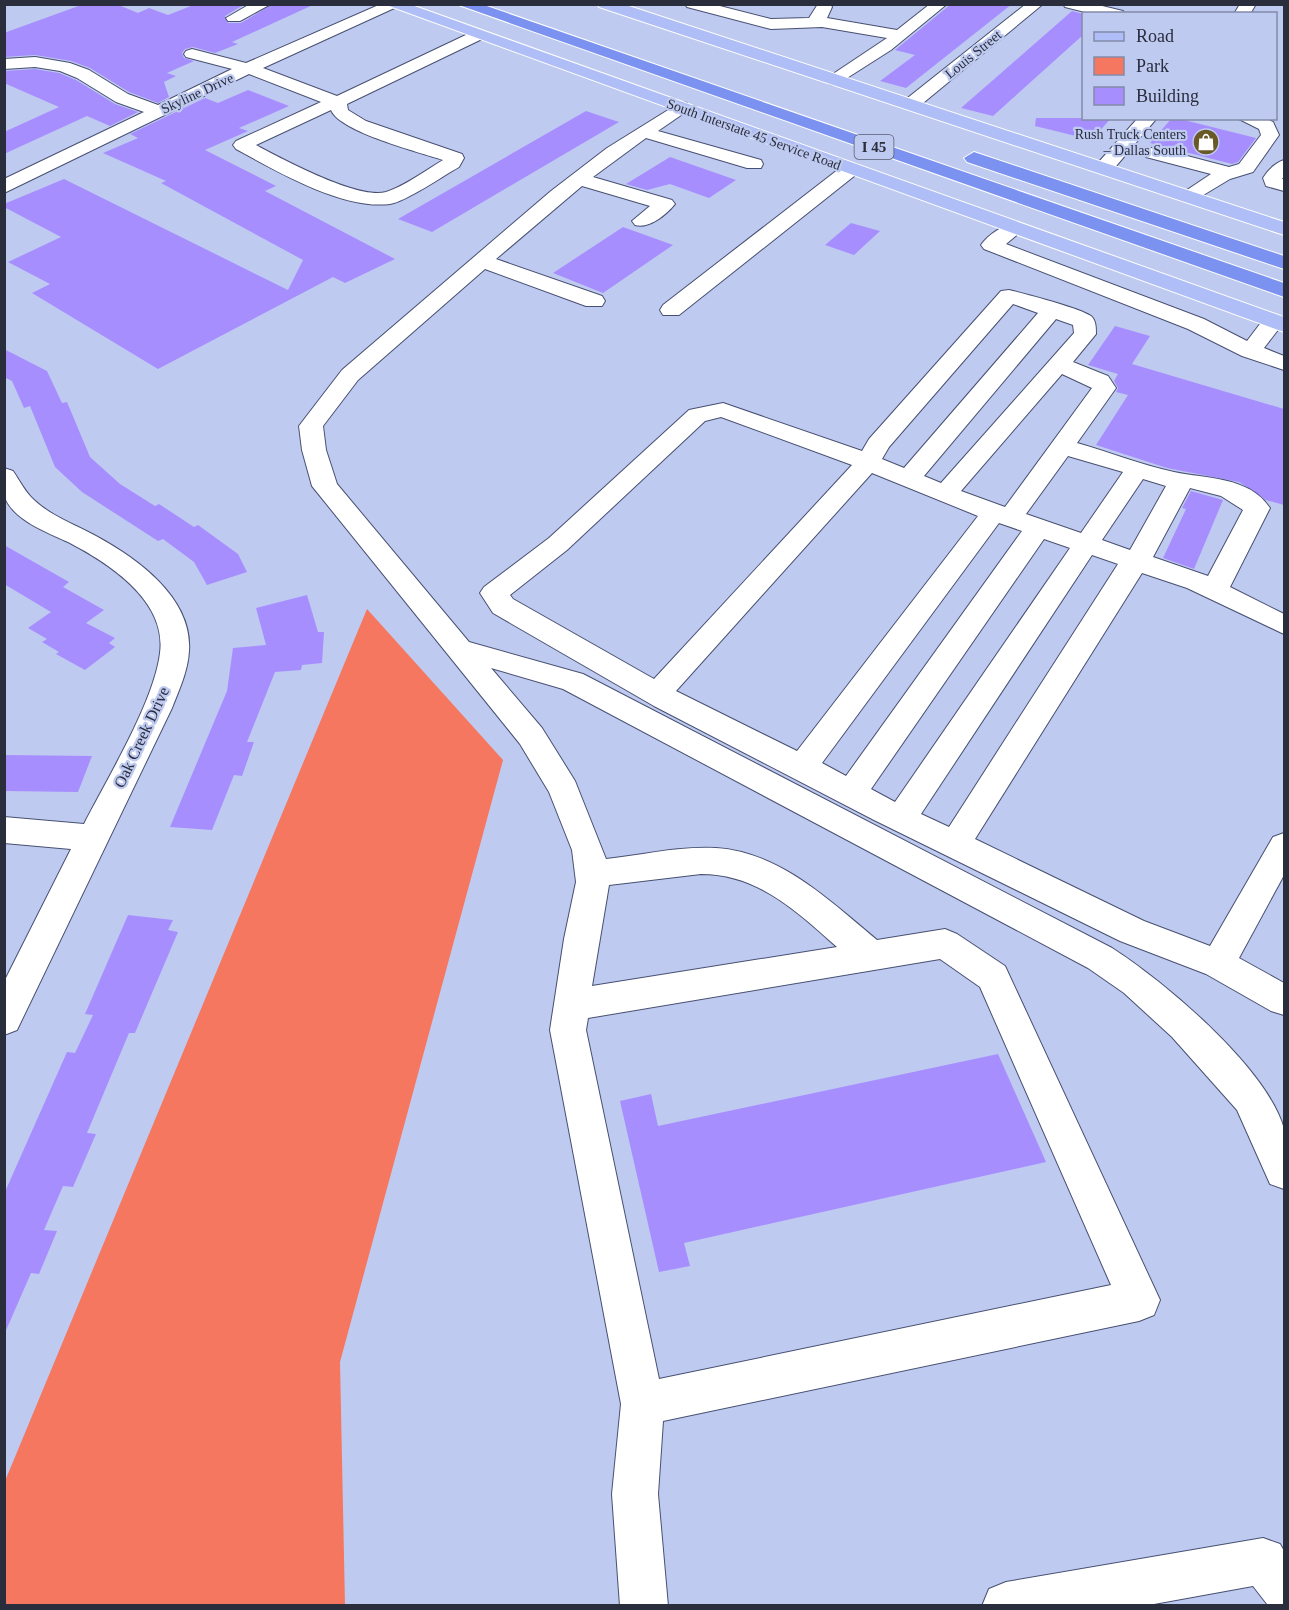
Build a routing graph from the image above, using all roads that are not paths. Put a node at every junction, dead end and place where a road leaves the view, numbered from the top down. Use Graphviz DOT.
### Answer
graph roads {
  1 [pos="264,4"];
  2 [pos="464,4"];
  3 [pos="606,4"];
  4 [pos="692,4"];
  5 [pos="827,4"];
  6 [pos="940,4"];
  7 [pos="1036,4"];
  8 [pos="1070,4"];
  9 [pos="393,5"];
  10 [pos="1108,12"];
  11 [pos="234,18"];
  12 [pos="822,22"];
  13 [pos="899,35"];
  14 [pos="476,36"];
  15 [pos="192,54"];
  16 [pos="4,64"];
  17 [pos="248,68"];
  18 [pos="836,80"];
  19 [pos="338,102"];
  20 [pos="911,104"];
  21 [pos="681,107"];
  22 [pos="158,111"];
  23 [pos="1146,120"];
  24 [pos="1251,120"];
  25 [pos="643,132"];
  26 [pos="959,153"];
  27 [pos="1153,153"];
  28 [pos="754,164"];
  29 [pos="1284,166"];
  30 [pos="1104,168"];
  31 [pos="851,169"];
  32 [pos="1230,173"];
  33 [pos="579,179"];
  34 [pos="1284,185"];
  35 [pos="4,187"];
  36 [pos="1188,196"];
  37 [pos="642,221"];
  38 [pos="1015,228"];
  39 [pos="1284,229"];
  40 [pos="482,261"];
  41 [pos="1284,263"];
  42 [pos="1284,290"];
  43 [pos="594,301"];
  44 [pos="671,309"];
  45 [pos="1053,309"];
  46 [pos="1279,323"];
  47 [pos="1250,351"];
  48 [pos="1284,363"];
  49 [pos="1058,364"];
  50 [pos="1062,446"];
  51 [pos="868,462"];
  52 [pos="1138,468"];
  53 [pos="908,478"];
  54 [pos="1174,480"];
  55 [pos="945,494"];
  56 [pos="9,495"];
  57 [pos="1001,515"];
  58 [pos="1038,528"];
  59 [pos="1086,545"];
  60 [pos="1137,562"];
  61 [pos="1214,591"];
  62 [pos="1284,625"];
  63 [pos="460,649"];
  64 [pos="657,694"];
  65 [pos="802,767"];
  66 [pos="851,793"];
  67 [pos="901,818"];
  68 [pos="4,830"];
  69 [pos="93,838"];
  70 [pos="955,844"];
  71 [pos="1284,846"];
  72 [pos="592,874"];
  73 [pos="871,956"];
  74 [pos="1218,964"];
  75 [pos="1284,1000"];
  76 [pos="572,1005"];
  77 [pos="4,1019"];
  78 [pos="1284,1171"];
  79 [pos="643,1404"];
  80 [pos="1284,1587"];
  81 [pos="644,1605"];
  82 [pos="1006,1605"];
  1 -- 11 [label="street"];
  2 -- 42 [label="highway, I 45"];
  3 -- 18 [label="main road"];
  4 -- 12 [label="street"];
  5 -- 12 [label="street"];
  6 -- 13 [label="street"];
  7 -- 20 [label="street, Louis Street"];
  8 -- 10 [label="street"];
  9 -- 14 [label="main road, South Interstate 45 Service Road"];
  9 -- 17 [label="street, Skyline Drive"];
  12 -- 13 [label="street"];
  13 -- 18 [label="street"];
  14 -- 19 [label="street"];
  14 -- 21 [label="main road, South Interstate 45 Service Road"];
  15 -- 17 [label="street"];
  16 -- 22 [label="street"];
  17 -- 19 [label="street"];
  17 -- 22 [label="street, Skyline Drive"];
  18 -- 20 [label="main road"];
  19 -- 19 [label="street"];
  20 -- 30 [label="main road"];
  21 -- 25 [label="street"];
  21 -- 31 [label="main road, South Interstate 45 Service Road"];
  22 -- 35 [label="street, Skyline Drive"];
  23 -- 30 [label="street"];
  24 -- 32 [label="street"];
  25 -- 28 [label="street"];
  25 -- 33 [label="street"];
  26 -- 41 [label="highway"];
  27 -- 32 [label="street"];
  29 -- 34 [label="street"];
  30 -- 36 [label="main road"];
  31 -- 38 [label="main road, South Interstate 45 Service Road"];
  31 -- 44 [label="street"];
  32 -- 36 [label="street"];
  33 -- 37 [label="street"];
  33 -- 40 [label="street"];
  36 -- 39 [label="main road"];
  38 -- 46 [label="main road, South Interstate 45 Service Road"];
  38 -- 47 [label="street"];
  40 -- 43 [label="street"];
  40 -- 63 [label="street"];
  45 -- 49 [label="street"];
  45 -- 51 [label="street"];
  45 -- 53 [label="street"];
  46 -- 47 [label="street"];
  47 -- 48 [label="street"];
  49 -- 50 [label="street"];
  49 -- 55 [label="street"];
  50 -- 52 [label="street"];
  50 -- 57 [label="street"];
  51 -- 53 [label="street"];
  51 -- 64 [label="street"];
  51 -- 64 [label="street"];
  52 -- 54 [label="street"];
  52 -- 59 [label="street"];
  53 -- 55 [label="street"];
  54 -- 60 [label="street"];
  54 -- 61 [label="street"];
  55 -- 57 [label="street"];
  56 -- 69 [label="street, Oak Creek Drive"];
  57 -- 58 [label="street"];
  57 -- 65 [label="street"];
  58 -- 59 [label="street"];
  58 -- 66 [label="street"];
  59 -- 60 [label="street"];
  59 -- 67 [label="street"];
  60 -- 61 [label="street"];
  60 -- 70 [label="street"];
  61 -- 62 [label="street"];
  63 -- 72 [label="street"];
  63 -- 78 [label="street"];
  64 -- 65 [label="street"];
  65 -- 66 [label="street"];
  66 -- 67 [label="street"];
  67 -- 70 [label="street"];
  68 -- 69 [label="street"];
  69 -- 77 [label="street, Oak Creek Drive"];
  70 -- 74 [label="street"];
  71 -- 74 [label="street"];
  72 -- 73 [label="street"];
  72 -- 76 [label="street"];
  73 -- 76 [label="street"];
  73 -- 79 [label="street"];
  74 -- 75 [label="street"];
  76 -- 79 [label="street"];
  79 -- 81 [label="street"];
  80 -- 82 [label="street"];
}
